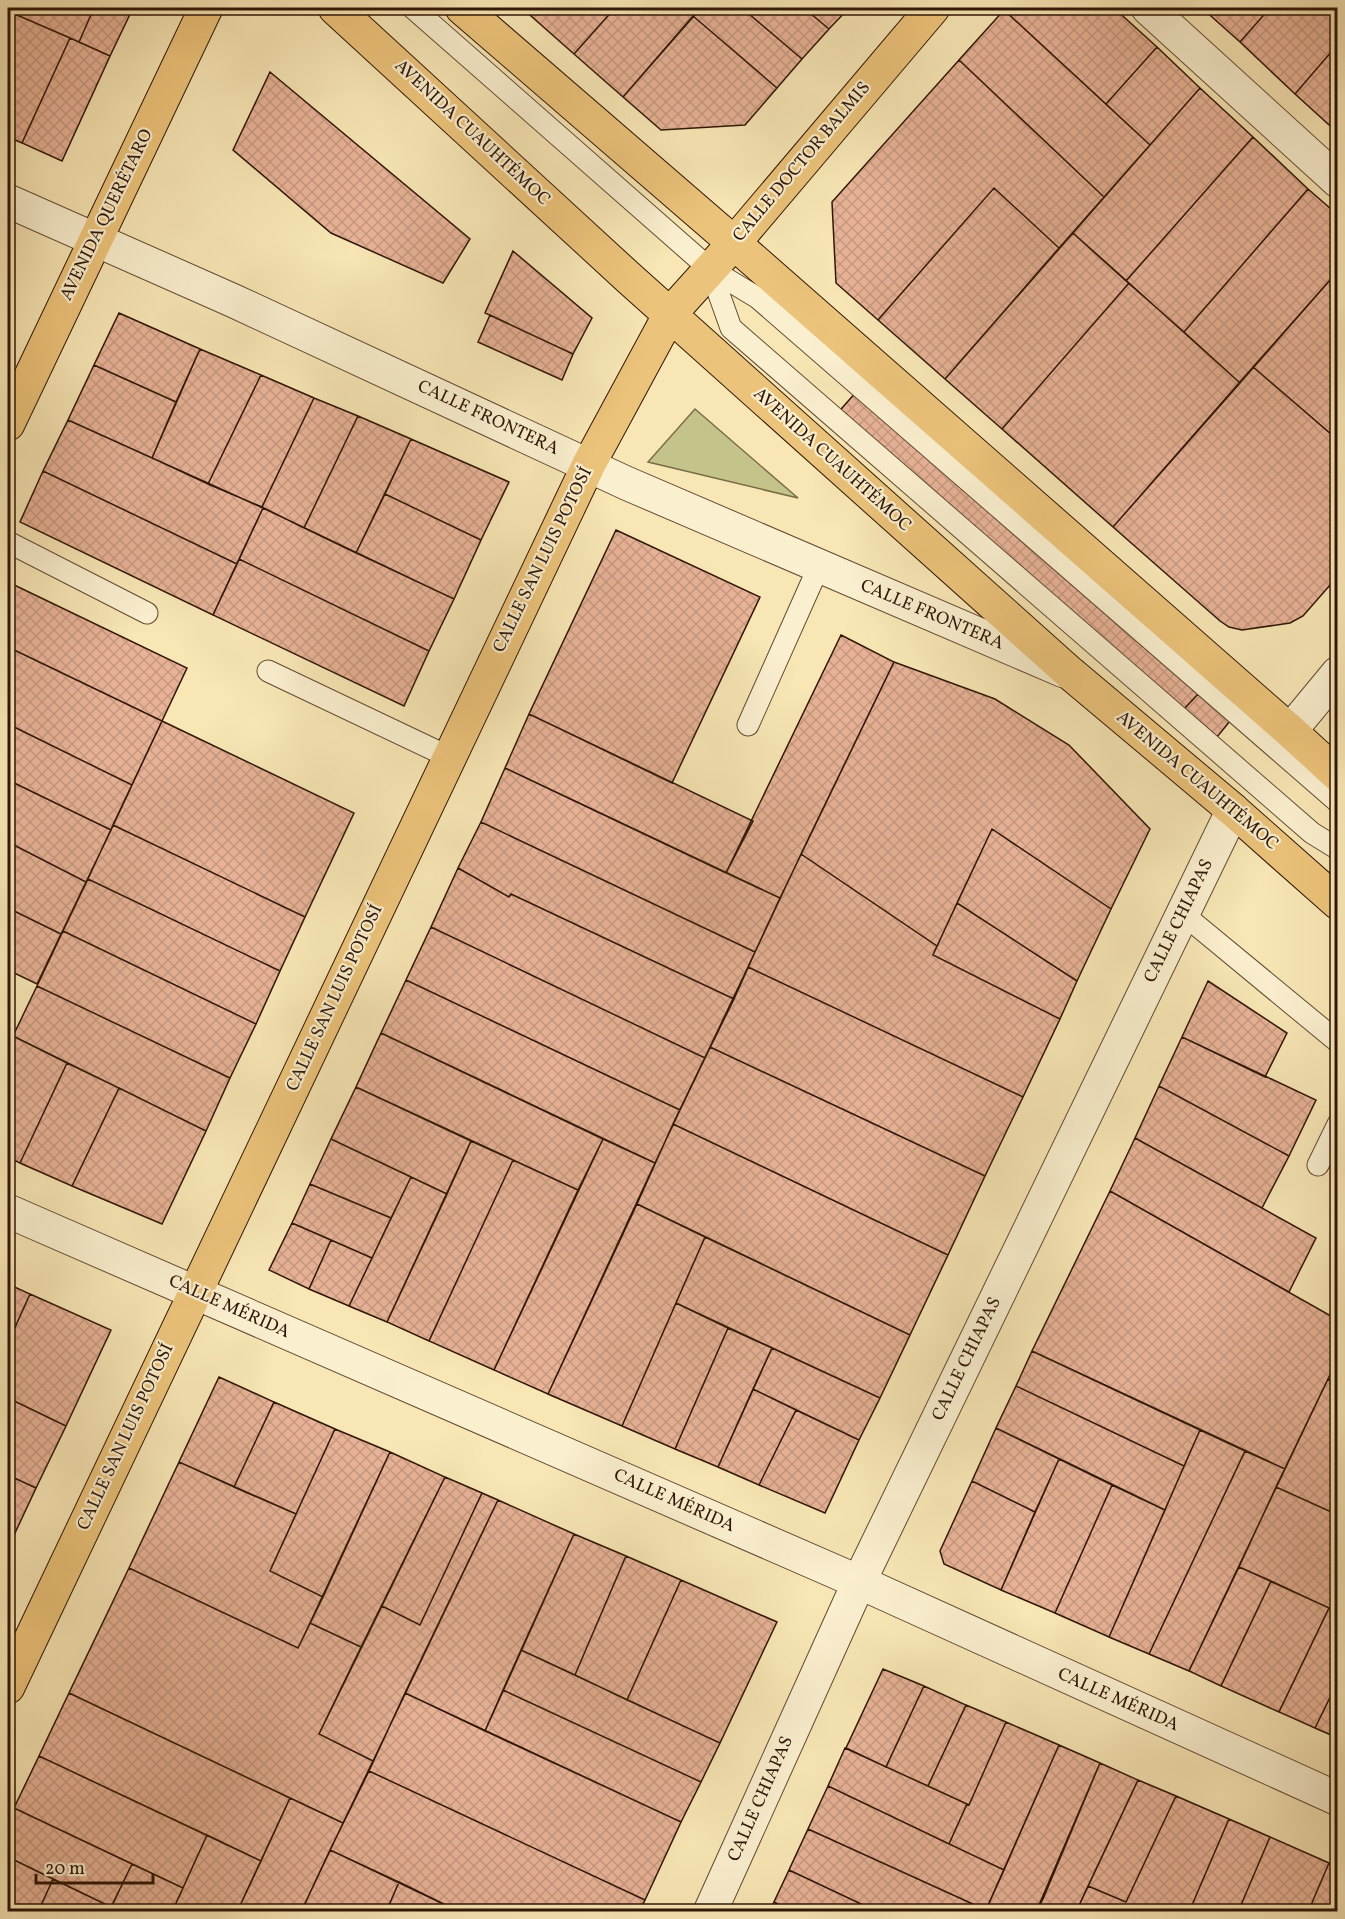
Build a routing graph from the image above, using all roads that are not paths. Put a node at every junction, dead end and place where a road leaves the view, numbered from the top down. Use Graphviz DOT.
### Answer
graph roads {
  1 [pos="206,8"];
  2 [pos="335,8"];
  3 [pos="413,8"];
  4 [pos="462,8"];
  5 [pos="933,8"];
  6 [pos="1148,8"];
  7 [pos="1338,181"];
  8 [pos="8,201"];
  9 [pos="95,240"];
  10 [pos="734,243"];
  11 [pos="710,269"];
  12 [pos="669,314"];
  13 [pos="8,424"];
  14 [pos="589,465"];
  15 [pos="8,542"];
  16 [pos="819,566"];
  17 [pos="147,613"];
  18 [pos="267,671"];
  19 [pos="1070,673"];
  20 [pos="1338,673"];
  21 [pos="748,725"];
  22 [pos="1290,731"];
  23 [pos="449,757"];
  24 [pos="1338,775"];
  25 [pos="1338,802"];
  26 [pos="1233,810"];
  27 [pos="1338,849"];
  28 [pos="1338,903"];
  29 [pos="1183,914"];
  30 [pos="1338,1042"];
  31 [pos="1338,1124"];
  32 [pos="1318,1165"];
  33 [pos="8,1211"];
  34 [pos="195,1292"];
  35 [pos="859,1582"];
  36 [pos="8,1687"];
  37 [pos="1338,1799"];
  38 [pos="710,1911"];
  1 -- 9 [label="main road, AVENIDA QUERÉTARO"];
  2 -- 12 [label="main road, AVENIDA CUAUHTÉMOC"];
  3 -- 11 [label="lane"];
  4 -- 10 [label="main road"];
  5 -- 10 [label="main road, CALLE DOCTOR BALMIS"];
  6 -- 7 [label="street"];
  8 -- 9 [label="street, CALLE FRONTERA"];
  9 -- 13 [label="main road, AVENIDA QUERÉTARO"];
  9 -- 14 [label="street, CALLE FRONTERA"];
  10 -- 11 [label="main road, CALLE DOCTOR BALMIS"];
  10 -- 22 [label="main road"];
  11 -- 12 [label="main road, CALLE DOCTOR BALMIS"];
  11 -- 25 [label="lane"];
  11 -- 27 [label="lane"];
  12 -- 14 [label="main road, CALLE SAN LUIS POTOSÍ"];
  12 -- 19 [label="main road, AVENIDA CUAUHTÉMOC"];
  14 -- 16 [label="street, CALLE FRONTERA"];
  14 -- 23 [label="main road, CALLE SAN LUIS POTOSÍ"];
  15 -- 17 [label="lane"];
  16 -- 19 [label="street, CALLE FRONTERA"];
  16 -- 21 [label="lane"];
  18 -- 23 [label="lane"];
  19 -- 26 [label="main road, AVENIDA CUAUHTÉMOC"];
  20 -- 22 [label="street"];
  22 -- 24 [label="main road"];
  23 -- 34 [label="main road, CALLE SAN LUIS POTOSÍ"];
  26 -- 28 [label="main road, AVENIDA CUAUHTÉMOC"];
  26 -- 29 [label="street, CALLE CHIAPAS"];
  29 -- 30 [label="lane"];
  29 -- 35 [label="street, CALLE CHIAPAS"];
  31 -- 32 [label="lane"];
  33 -- 34 [label="street, CALLE MÉRIDA"];
  34 -- 35 [label="street, CALLE MÉRIDA"];
  34 -- 36 [label="main road, CALLE SAN LUIS POTOSÍ"];
  35 -- 37 [label="street, CALLE MÉRIDA"];
  35 -- 38 [label="street, CALLE CHIAPAS"];
}
